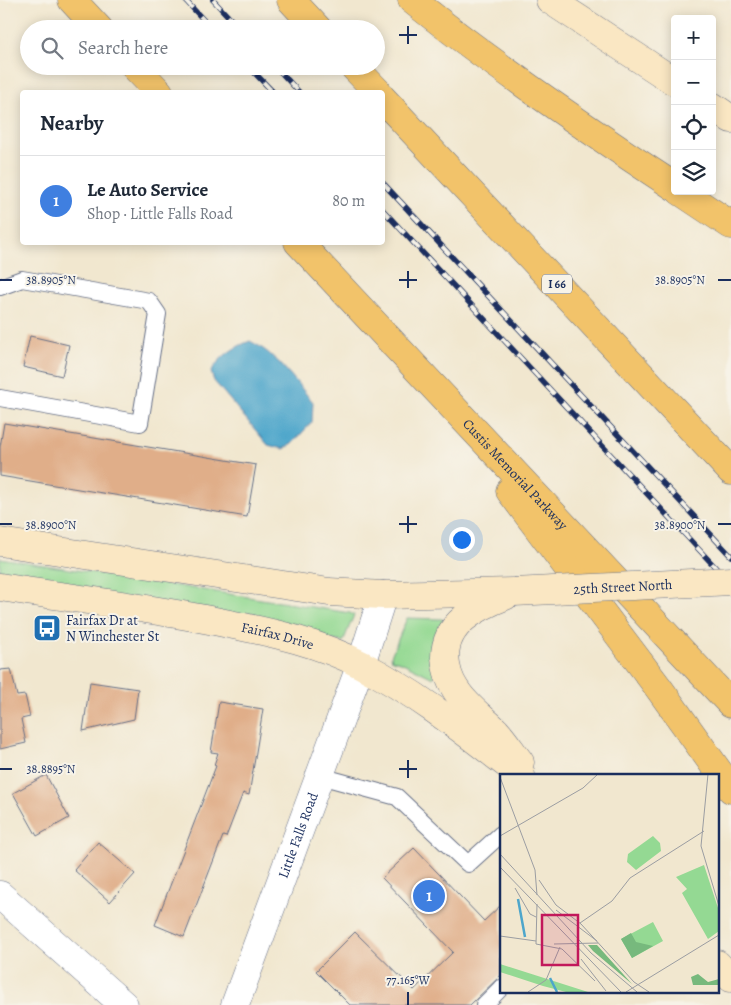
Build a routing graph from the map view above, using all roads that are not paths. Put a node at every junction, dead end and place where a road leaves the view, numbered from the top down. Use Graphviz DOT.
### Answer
graph roads {
  1 [pos="72,0"];
  2 [pos="291,0"];
  3 [pos="412,0"];
  4 [pos="553,1"];
  5 [pos="91,20"];
  6 [pos="310,20"];
  7 [pos="143,75"];
  8 [pos="362,75"];
  9 [pos="671,79"];
  10 [pos="157,90"];
  11 [pos="376,90"];
  12 [pos="385,101"];
  13 [pos="716,109"];
  14 [pos="731,119"];
  15 [pos="671,184"];
  16 [pos="686,195"];
  17 [pos="731,225"];
  18 [pos="301,245"];
  19 [pos="0,288"];
  20 [pos="425,378"];
  21 [pos="0,398"];
  22 [pos="731,471"];
  23 [pos="0,542"];
  24 [pos="731,581"];
  25 [pos="0,587"];
  26 [pos="514,592"];
  27 [pos="383,595"];
  28 [pos="361,664"];
  29 [pos="731,704"];
  30 [pos="520,774"];
  31 [pos="530,774"];
  32 [pos="320,776"];
  33 [pos="731,789"];
  34 [pos="500,835"];
  35 [pos="0,894"];
  36 [pos="718,965"];
  37 [pos="731,978"];
  38 [pos="500,989"];
  39 [pos="124,1005"];
  40 [pos="235,1005"];
  41 [pos="484,1005"];
  1 -- 5 [label="highway"];
  2 -- 6 [label="highway"];
  3 -- 15 [label="highway"];
  4 -- 9 [label="main road"];
  7 -- 10 [label="highway"];
  8 -- 11 [label="highway"];
  12 -- 22 [label="highway, I 66"];
  13 -- 14 [label="main road"];
  16 -- 17 [label="highway"];
  18 -- 20 [label="highway, Custis Memorial Parkway"];
  19 -- 21 [label="lane"];
  20 -- 29 [label="highway, Custis Memorial Parkway"];
  20 -- 33 [label="highway"];
  23 -- 27 [label="main road"];
  24 -- 26 [label="main road, 25th Street North, bridge"];
  25 -- 28 [label="main road, Fairfax Drive"];
  26 -- 27 [label="main road"];
  26 -- 31 [label="main road"];
  27 -- 28 [label="street"];
  28 -- 30 [label="main road, Fairfax Drive"];
  28 -- 32 [label="street, Little Falls Road"];
  32 -- 34 [label="lane"];
  32 -- 40 [label="street, Little Falls Road"];
  35 -- 39 [label="street"];
  36 -- 37 [label="main road"];
  38 -- 41 [label="lane"];
}
